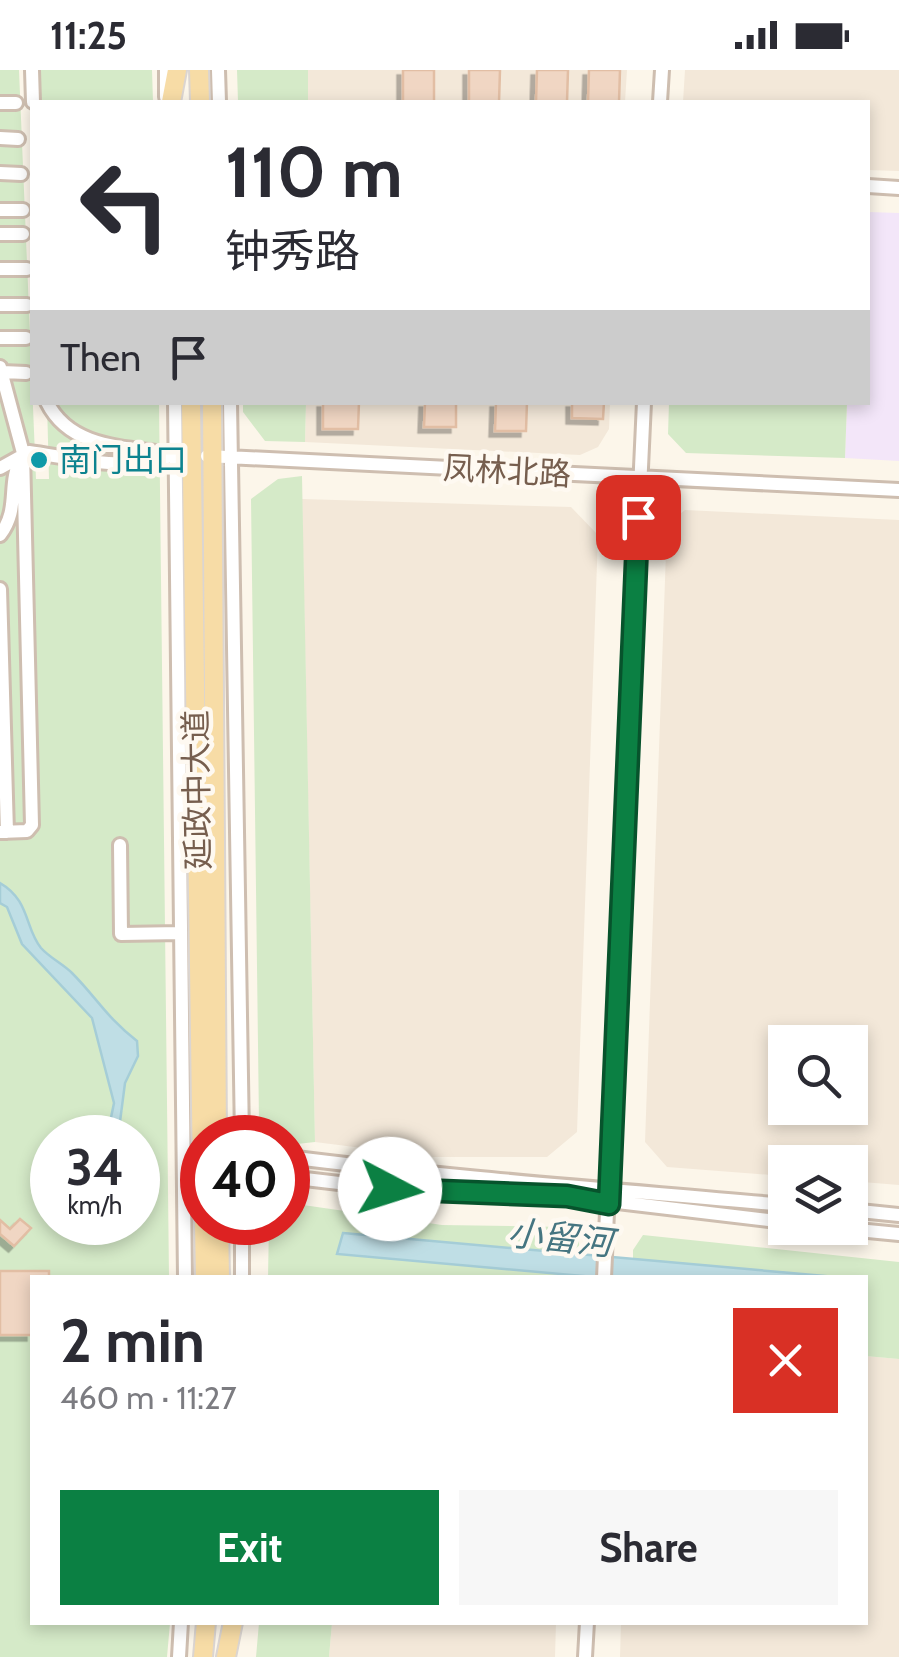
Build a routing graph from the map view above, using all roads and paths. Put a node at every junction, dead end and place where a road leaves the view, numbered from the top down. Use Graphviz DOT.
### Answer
graph roads {
  1 [pos="32,70"];
  2 [pos="166,70"];
  3 [pos="180,70"];
  4 [pos="199,70"];
  5 [pos="218,70"];
  6 [pos="662,70"];
  7 [pos="33,100"];
  8 [pos="169,100"];
  9 [pos="170,100"];
  10 [pos="185,100"];
  11 [pos="200,100"];
  12 [pos="220,100"];
  13 [pos="660,100"];
  14 [pos="0,102"];
  15 [pos="16,103"];
  16 [pos="0,138"];
  17 [pos="18,139"];
  18 [pos="0,173"];
  19 [pos="20,174"];
  20 [pos="870,186"];
  21 [pos="899,188"];
  22 [pos="0,210"];
  23 [pos="23,210"];
  24 [pos="0,234"];
  25 [pos="23,234"];
  26 [pos="0,269"];
  27 [pos="27,269"];
  28 [pos="0,305"];
  29 [pos="27,305"];
  30 [pos="0,338"];
  31 [pos="26,338"];
  32 [pos="1,370"];
  33 [pos="26,372"];
  34 [pos="48,405"];
  35 [pos="176,405"];
  36 [pos="192,405"];
  37 [pos="213,405"];
  38 [pos="230,405"];
  39 [pos="644,405"];
  40 [pos="23,454"];
  41 [pos="184,456"];
  42 [pos="223,456"];
  43 [pos="0,468"];
  44 [pos="640,478"];
  45 [pos="899,490"];
  46 [pos="0,534"];
  47 [pos="0,590"];
  48 [pos="4,832"];
  49 [pos="120,845"];
  50 [pos="181,933"];
  51 [pos="194,1115"];
  52 [pos="195,1115"];
  53 [pos="217,1115"];
  54 [pos="241,1115"];
  55 [pos="310,1160"];
  56 [pos="310,1179"];
  57 [pos="611,1188"];
  58 [pos="768,1202"];
  59 [pos="609,1204"];
  60 [pos="868,1212"];
  61 [pos="899,1215"];
  62 [pos="768,1220"];
  63 [pos="868,1231"];
  64 [pos="899,1234"];
  65 [pos="190,1245"];
  66 [pos="204,1245"];
  67 [pos="219,1245"];
  68 [pos="242,1245"];
  69 [pos="186,1275"];
  70 [pos="205,1275"];
  71 [pos="220,1275"];
  72 [pos="242,1275"];
  73 [pos="604,1275"];
  74 [pos="181,1625"];
  75 [pos="206,1625"];
  76 [pos="220,1625"];
  77 [pos="234,1625"];
  78 [pos="587,1625"];
  79 [pos="179,1657"];
  80 [pos="203,1657"];
  81 [pos="218,1657"];
  82 [pos="230,1657"];
  83 [pos="585,1657"];
  1 -- 7 [label="street"];
  2 -- 8 [label="street"];
  3 -- 9 [label="main road"];
  3 -- 10 [label="main road"];
  4 -- 11 [label="main road"];
  5 -- 12 [label="street"];
  6 -- 13 [label="street"];
  14 -- 15 [label="street"];
  16 -- 17 [label="street"];
  18 -- 19 [label="street"];
  20 -- 21 [label="street"];
  22 -- 23 [label="street"];
  24 -- 25 [label="street"];
  26 -- 27 [label="street"];
  28 -- 29 [label="street"];
  30 -- 31 [label="street"];
  32 -- 33 [label="street"];
  32 -- 40 [label="street"];
  34 -- 41 [label="street"];
  35 -- 41 [label="street"];
  36 -- 41 [label="main road, 延政中大道"];
  37 -- 42 [label="main road, 延政中大道"];
  38 -- 42 [label="street"];
  39 -- 44 [label="street"];
  40 -- 41 [label="street"];
  40 -- 43 [label="street"];
  40 -- 46 [label="street"];
  40 -- 48 [label="street"];
  41 -- 42 [label="street, 凤林北路"];
  41 -- 50 [label="street"];
  41 -- 52 [label="main road, 延政中大道"];
  42 -- 44 [label="street, 凤林北路"];
  42 -- 53 [label="main road, 延政中大道"];
  42 -- 54 [label="street"];
  44 -- 45 [label="street, 凤林北路"];
  44 -- 57 [label="street"];
  47 -- 48 [label="street"];
  49 -- 50 [label="street"];
  50 -- 51 [label="street"];
  55 -- 57 [label="street"];
  56 -- 59 [label="street"];
  57 -- 58 [label="street"];
  57 -- 59 [label="street"];
  59 -- 62 [label="street"];
  59 -- 73 [label="street"];
  60 -- 61 [label="street"];
  63 -- 64 [label="street"];
  65 -- 69 [label="street"];
  66 -- 70 [label="main road"];
  67 -- 71 [label="main road"];
  68 -- 72 [label="street"];
  74 -- 79 [label="street"];
  75 -- 80 [label="main road"];
  76 -- 81 [label="main road"];
  77 -- 82 [label="main road"];
  78 -- 83 [label="street"];
}
